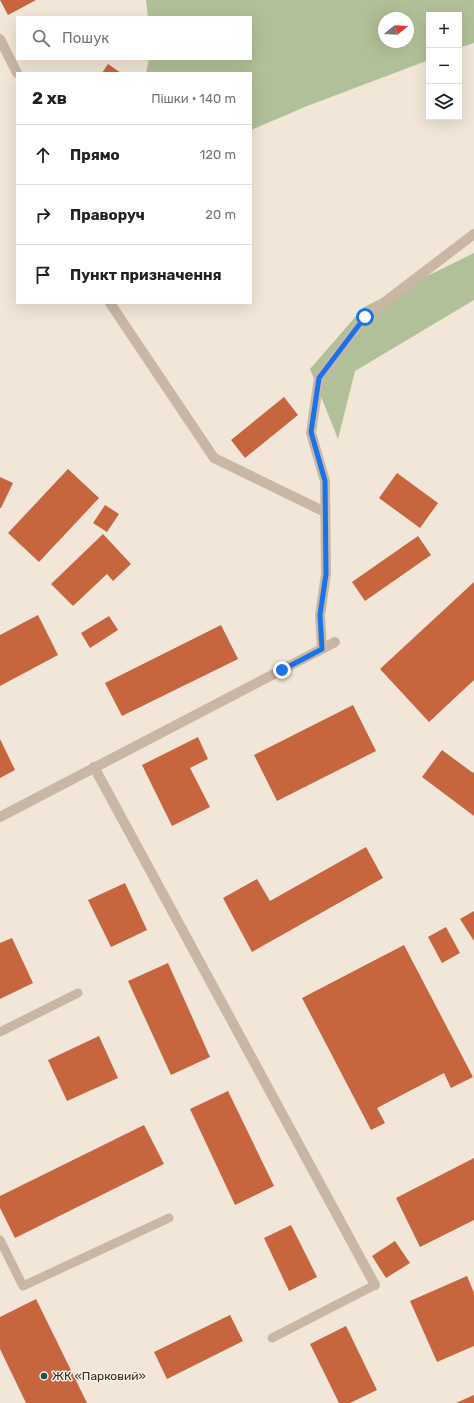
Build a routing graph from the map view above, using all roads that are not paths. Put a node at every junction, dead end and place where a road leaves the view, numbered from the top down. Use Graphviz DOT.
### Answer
graph roads {
  1 [pos="0,39"];
  2 [pos="16,72"];
  3 [pos="474,234"];
  4 [pos="111,304"];
  5 [pos="325,512"];
  6 [pos="335,642"];
  7 [pos="322,649"];
  8 [pos="94,768"];
  9 [pos="0,817"];
  10 [pos="78,993"];
  11 [pos="0,1032"];
  12 [pos="169,1218"];
  13 [pos="0,1240"];
  14 [pos="375,1285"];
  15 [pos="272,1338"];
  1 -- 2 [label="street"];
  3 -- 5 [label="street"];
  4 -- 5 [label="street"];
  5 -- 7 [label="street"];
  6 -- 7 [label="street"];
  7 -- 8 [label="street"];
  8 -- 9 [label="street"];
  8 -- 14 [label="street"];
  10 -- 11 [label="lane"];
  12 -- 13 [label="lane"];
  14 -- 15 [label="lane"];
}
